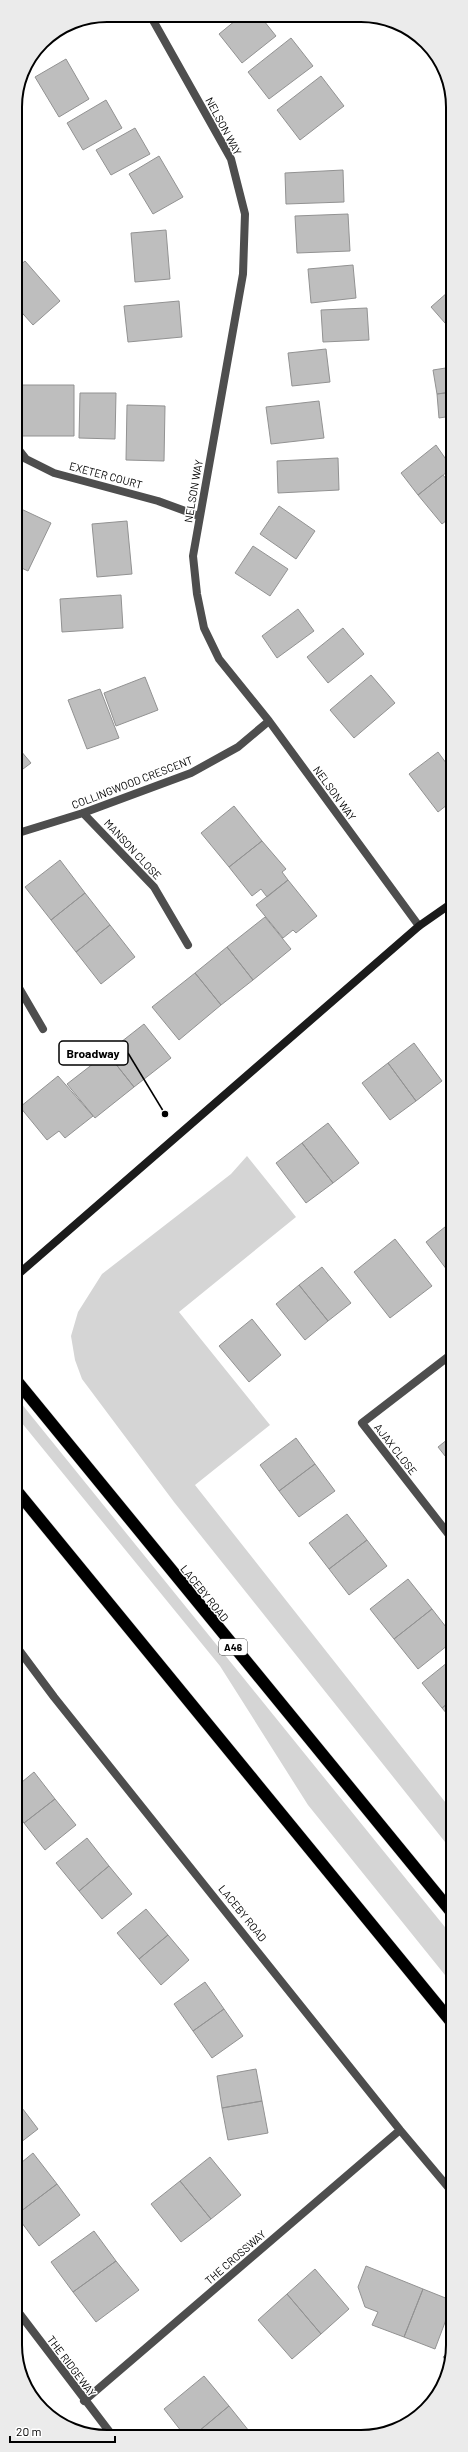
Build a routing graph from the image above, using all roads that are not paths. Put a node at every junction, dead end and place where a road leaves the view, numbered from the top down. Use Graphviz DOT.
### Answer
graph roads {
  1 [pos="154,22"];
  2 [pos="22,454"];
  3 [pos="199,516"];
  4 [pos="269,721"];
  5 [pos="83,813"];
  6 [pos="22,832"];
  7 [pos="446,907"];
  8 [pos="420,926"];
  9 [pos="188,945"];
  10 [pos="22,993"];
  11 [pos="43,1029"];
  12 [pos="22,1272"];
  13 [pos="446,1358"];
  14 [pos="22,1387"];
  15 [pos="22,1497"];
  16 [pos="446,1531"];
  17 [pos="22,1654"];
  18 [pos="446,1905"];
  19 [pos="446,2015"];
  20 [pos="400,2130"];
  21 [pos="446,2185"];
  22 [pos="22,2317"];
  23 [pos="84,2401"];
  24 [pos="108,2430"];
  1 -- 3 [label="street, NELSON WAY"];
  2 -- 3 [label="street, EXETER COURT"];
  3 -- 4 [label="street, NELSON WAY"];
  4 -- 5 [label="street, COLLINGWOOD CRESCENT"];
  4 -- 8 [label="street, NELSON WAY"];
  5 -- 6 [label="street, COLLINGWOOD CRESCENT"];
  5 -- 9 [label="street, MANSON CLOSE"];
  7 -- 8 [label="street"];
  8 -- 12 [label="street"];
  10 -- 11 [label="street"];
  13 -- 16 [label="street, AJAX CLOSE"];
  14 -- 18 [label="highway, LACEBY ROAD / A46"];
  15 -- 19 [label="highway"];
  17 -- 20 [label="street, LACEBY ROAD"];
  20 -- 21 [label="street, LACEBY ROAD"];
  20 -- 23 [label="street, THE CROSSWAY"];
  22 -- 23 [label="street, THE RIDGEWAY"];
  23 -- 24 [label="street, THE RIDGEWAY"];
}
